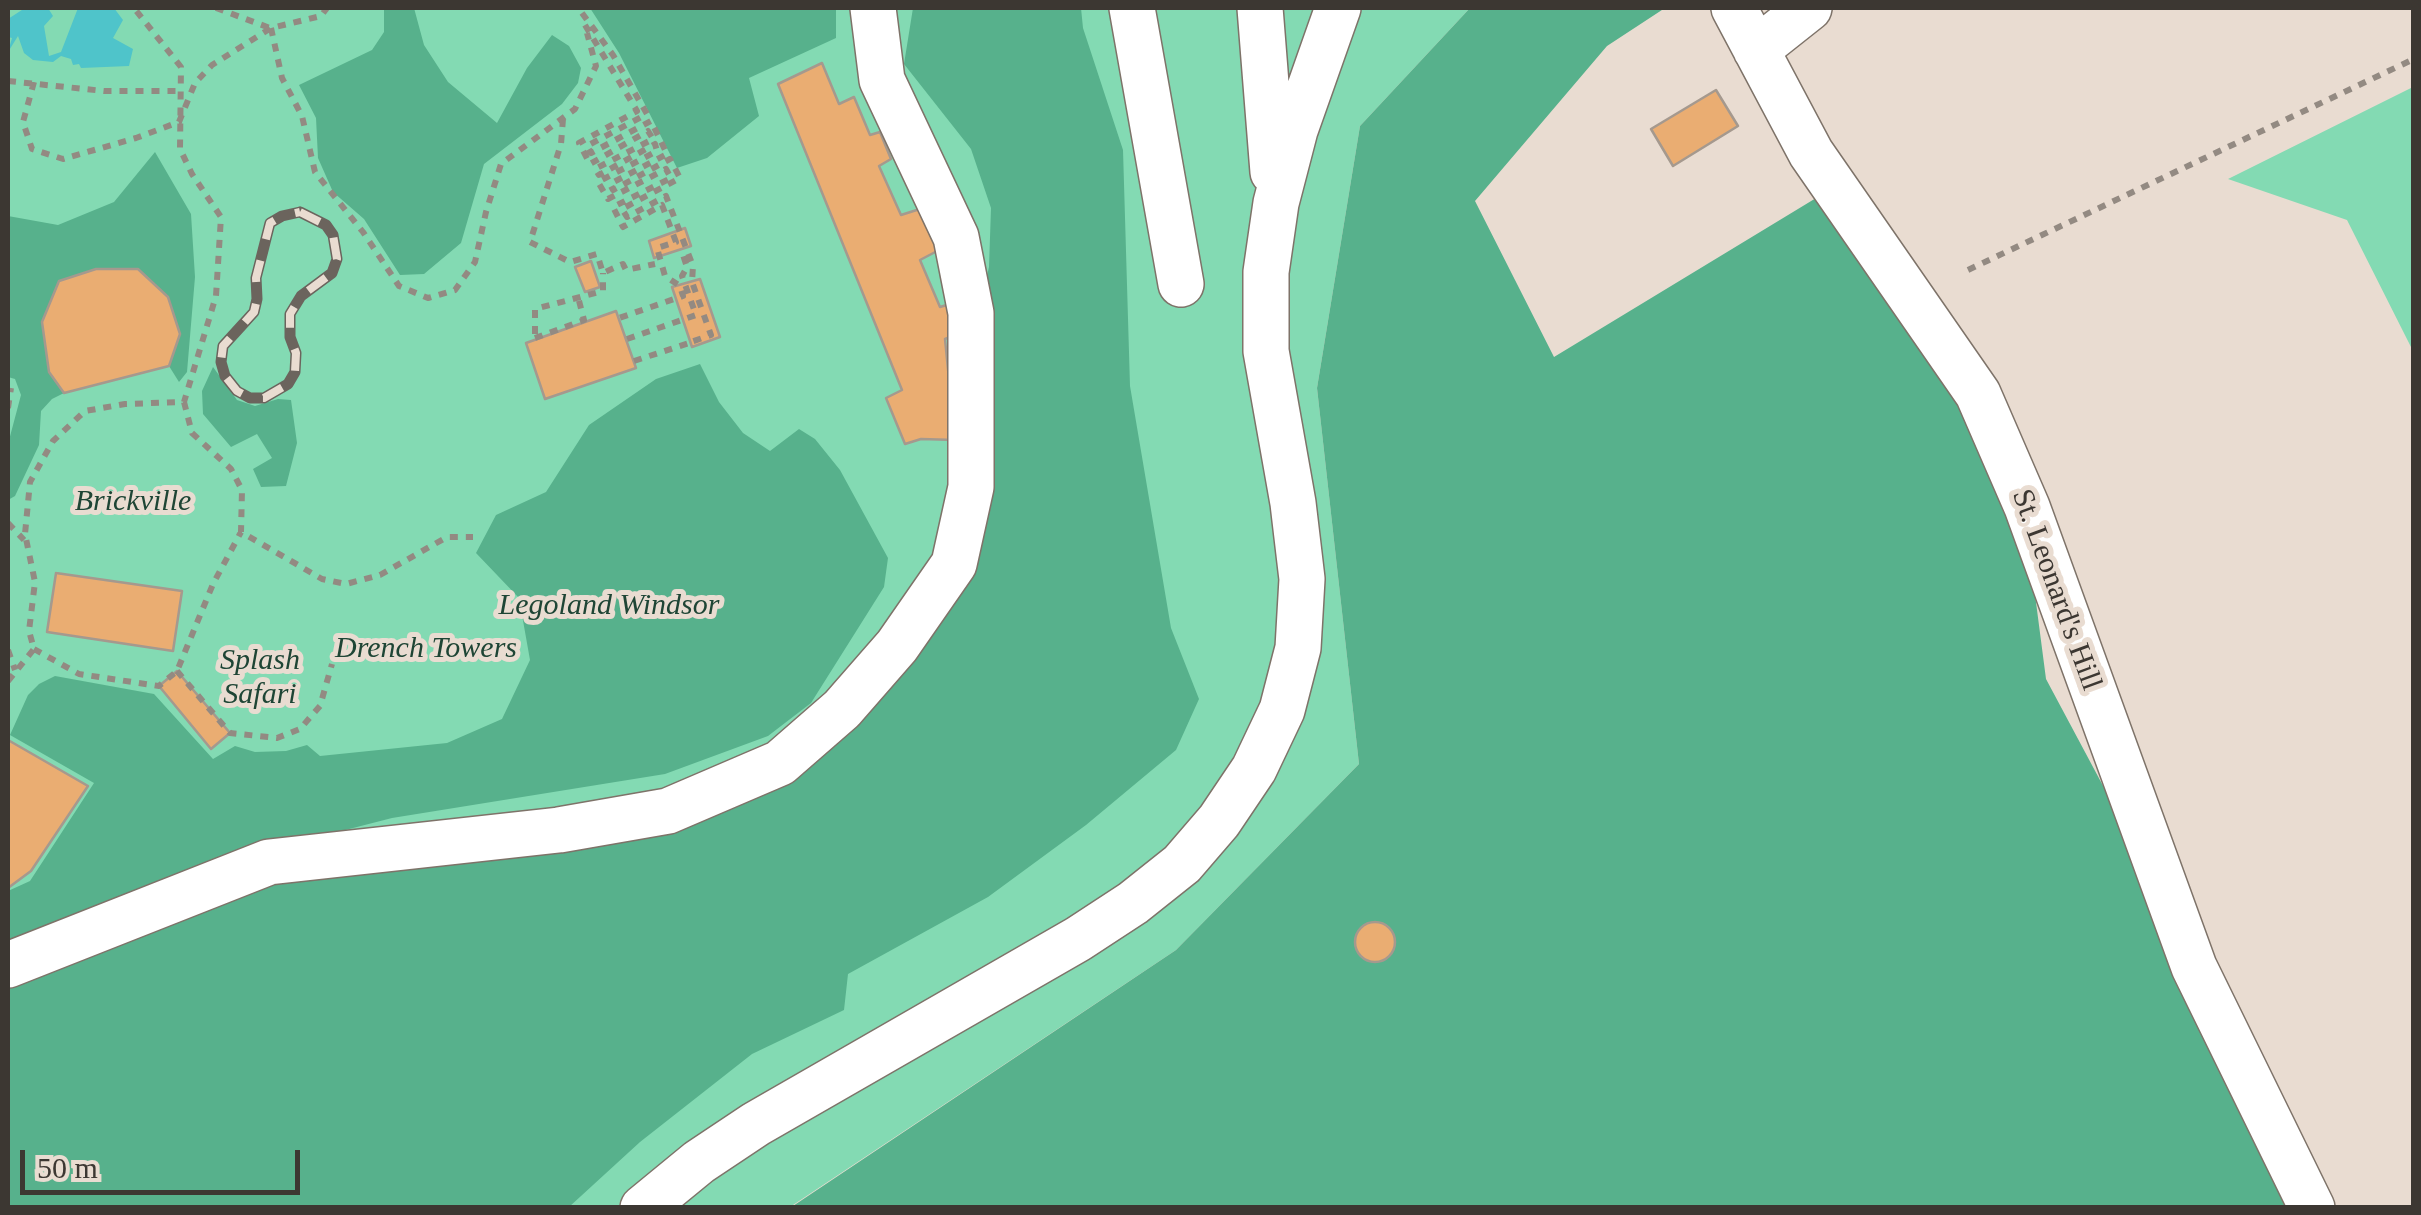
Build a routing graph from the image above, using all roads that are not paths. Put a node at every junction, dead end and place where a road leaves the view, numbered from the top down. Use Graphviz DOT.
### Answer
graph roads {
  1 [pos="873,8"];
  2 [pos="1132,8"];
  3 [pos="1260,8"];
  4 [pos="1338,8"];
  5 [pos="1734,8"];
  6 [pos="1809,8"];
  7 [pos="1756,50"];
  8 [pos="1276,204"];
  9 [pos="1181,284"];
  10 [pos="8,965"];
  11 [pos="642,1208"];
  12 [pos="2312,1208"];
  1 -- 10 [label="street"];
  2 -- 9 [label="street"];
  3 -- 8 [label="street"];
  4 -- 8 [label="street"];
  5 -- 7 [label="street, St. Leonard's Hill"];
  6 -- 7 [label="street"];
  7 -- 12 [label="street, St. Leonard's Hill"];
  8 -- 11 [label="street"];
}
